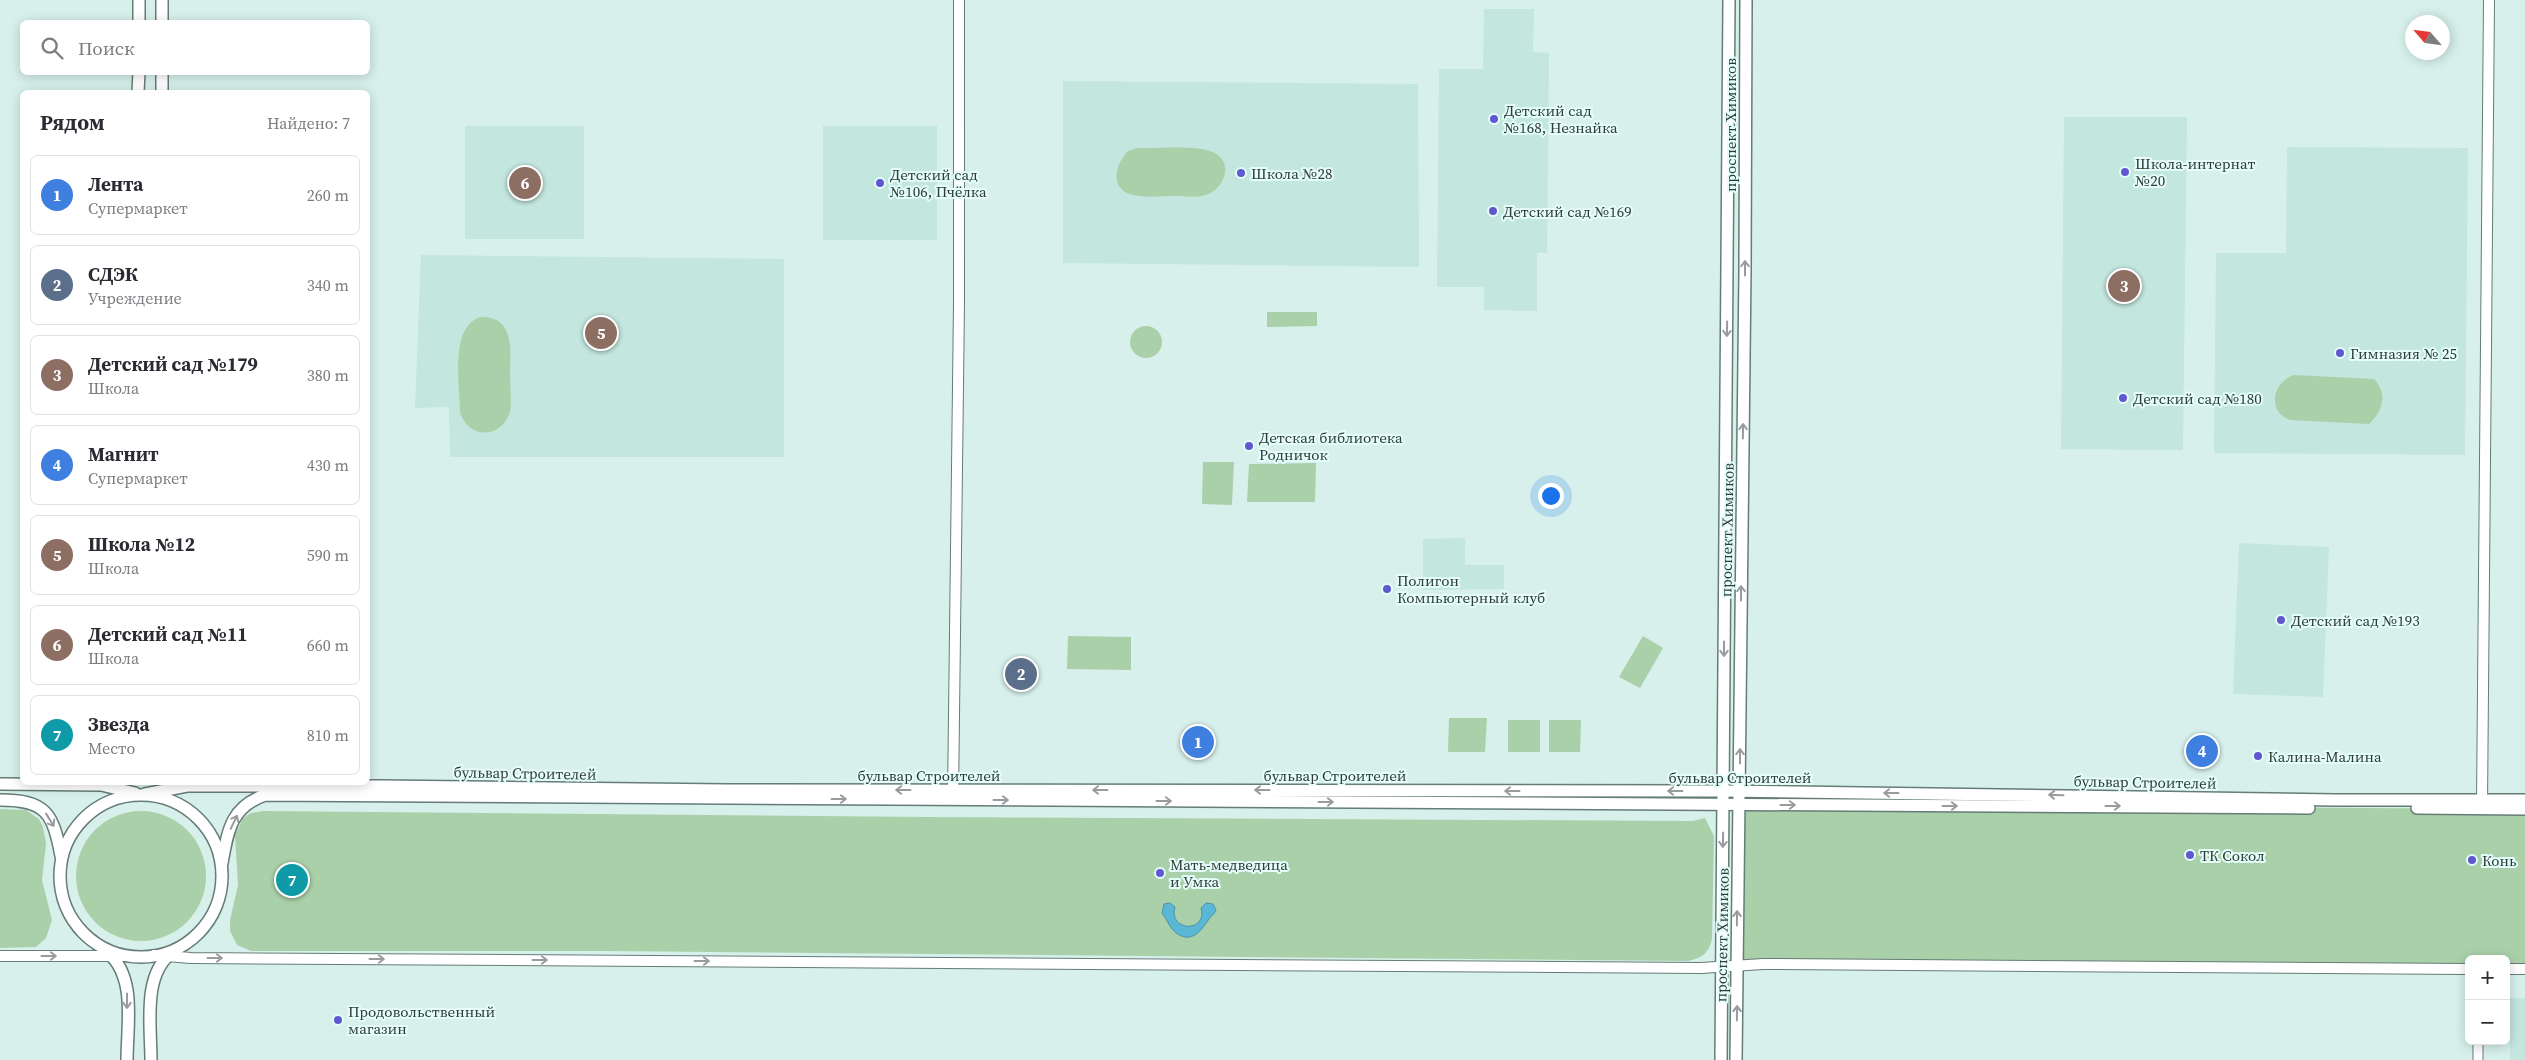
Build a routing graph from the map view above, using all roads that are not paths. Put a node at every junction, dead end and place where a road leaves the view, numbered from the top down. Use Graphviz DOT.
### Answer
graph roads {
  1 [pos="139,0"];
  2 [pos="162,0"];
  3 [pos="960,0"];
  4 [pos="1729,0"];
  5 [pos="1746,0"];
  6 [pos="2489,0"];
  7 [pos="139,20"];
  8 [pos="162,20"];
  9 [pos="139,75"];
  10 [pos="162,75"];
  11 [pos="138,90"];
  12 [pos="162,90"];
  13 [pos="0,784"];
  14 [pos="20,784"];
  15 [pos="101,785"];
  16 [pos="120,785"];
  17 [pos="161,786"];
  18 [pos="1723,791"];
  19 [pos="1739,792"];
  20 [pos="142,794"];
  21 [pos="952,794"];
  22 [pos="0,800"];
  23 [pos="2525,800"];
  24 [pos="102,803"];
  25 [pos="179,803"];
  26 [pos="1723,804"];
  27 [pos="1739,804"];
  28 [pos="2482,804"];
  29 [pos="2525,809"];
  30 [pos="62,856"];
  31 [pos="222,863"];
  32 [pos="98,945"];
  33 [pos="179,948"];
  34 [pos="154,955"];
  35 [pos="0,956"];
  36 [pos="112,956"];
  37 [pos="129,956"];
  38 [pos="166,956"];
  39 [pos="1721,967"];
  40 [pos="1737,967"];
  41 [pos="2465,969"];
  42 [pos="2510,969"];
  43 [pos="2525,969"];
  44 [pos="2478,1045"];
  45 [pos="127,1060"];
  46 [pos="151,1060"];
  47 [pos="1721,1060"];
  48 [pos="1736,1060"];
  49 [pos="2478,1060"];
  1 -- 7 [label="main road"];
  2 -- 8 [label="main road"];
  3 -- 21 [label="street"];
  4 -- 18 [label="main road, проспект Химиков, one-way"];
  19 -- 5 [label="main road, проспект Химиков, one-way"];
  6 -- 28 [label="street"];
  9 -- 11 [label="main road"];
  10 -- 12 [label="main road"];
  13 -- 14 [label="main road"];
  15 -- 16 [label="main road"];
  16 -- 20 [label="main road"];
  16 -- 24 [label="main road"];
  17 -- 20 [label="main road, бульвар Строителей"];
  21 -- 17 [label="main road, бульвар Строителей, one-way"];
  17 -- 25 [label="main road"];
  18 -- 19 [label="main road, бульвар Строителей"];
  18 -- 21 [label="main road, бульвар Строителей, one-way"];
  18 -- 26 [label="main road, проспект Химиков"];
  19 -- 27 [label="main road, проспект Химиков"];
  28 -- 19 [label="main road, бульвар Строителей, one-way"];
  20 -- 24 [label="main road"];
  20 -- 25 [label="main road"];
  21 -- 26 [label="main road, бульвар Строителей, one-way"];
  31 -- 21 [label="main road, бульвар Строителей, one-way"];
  22 -- 30 [label="main road, one-way"];
  23 -- 28 [label="main road, бульвар Строителей"];
  24 -- 30 [label="main road"];
  25 -- 31 [label="main road"];
  26 -- 27 [label="main road, бульвар Строителей"];
  26 -- 39 [label="main road, проспект Химиков, one-way"];
  27 -- 28 [label="main road, бульвар Строителей, one-way"];
  40 -- 27 [label="main road, проспект Химиков, one-way"];
  28 -- 29 [label="main road, бульвар Строителей"];
  30 -- 32 [label="main road"];
  31 -- 33 [label="main road"];
  32 -- 36 [label="main road"];
  32 -- 37 [label="main road"];
  33 -- 34 [label="main road"];
  33 -- 38 [label="main road"];
  34 -- 37 [label="main road"];
  34 -- 38 [label="street"];
  35 -- 36 [label="street, one-way"];
  36 -- 37 [label="street"];
  36 -- 45 [label="main road, one-way"];
  38 -- 39 [label="street, one-way"];
  38 -- 46 [label="main road"];
  39 -- 40 [label="street"];
  39 -- 47 [label="main road, проспект Химиков"];
  40 -- 41 [label="street"];
  48 -- 40 [label="main road, проспект Химиков, one-way"];
  42 -- 43 [label="street"];
  44 -- 49 [label="street"];
}
